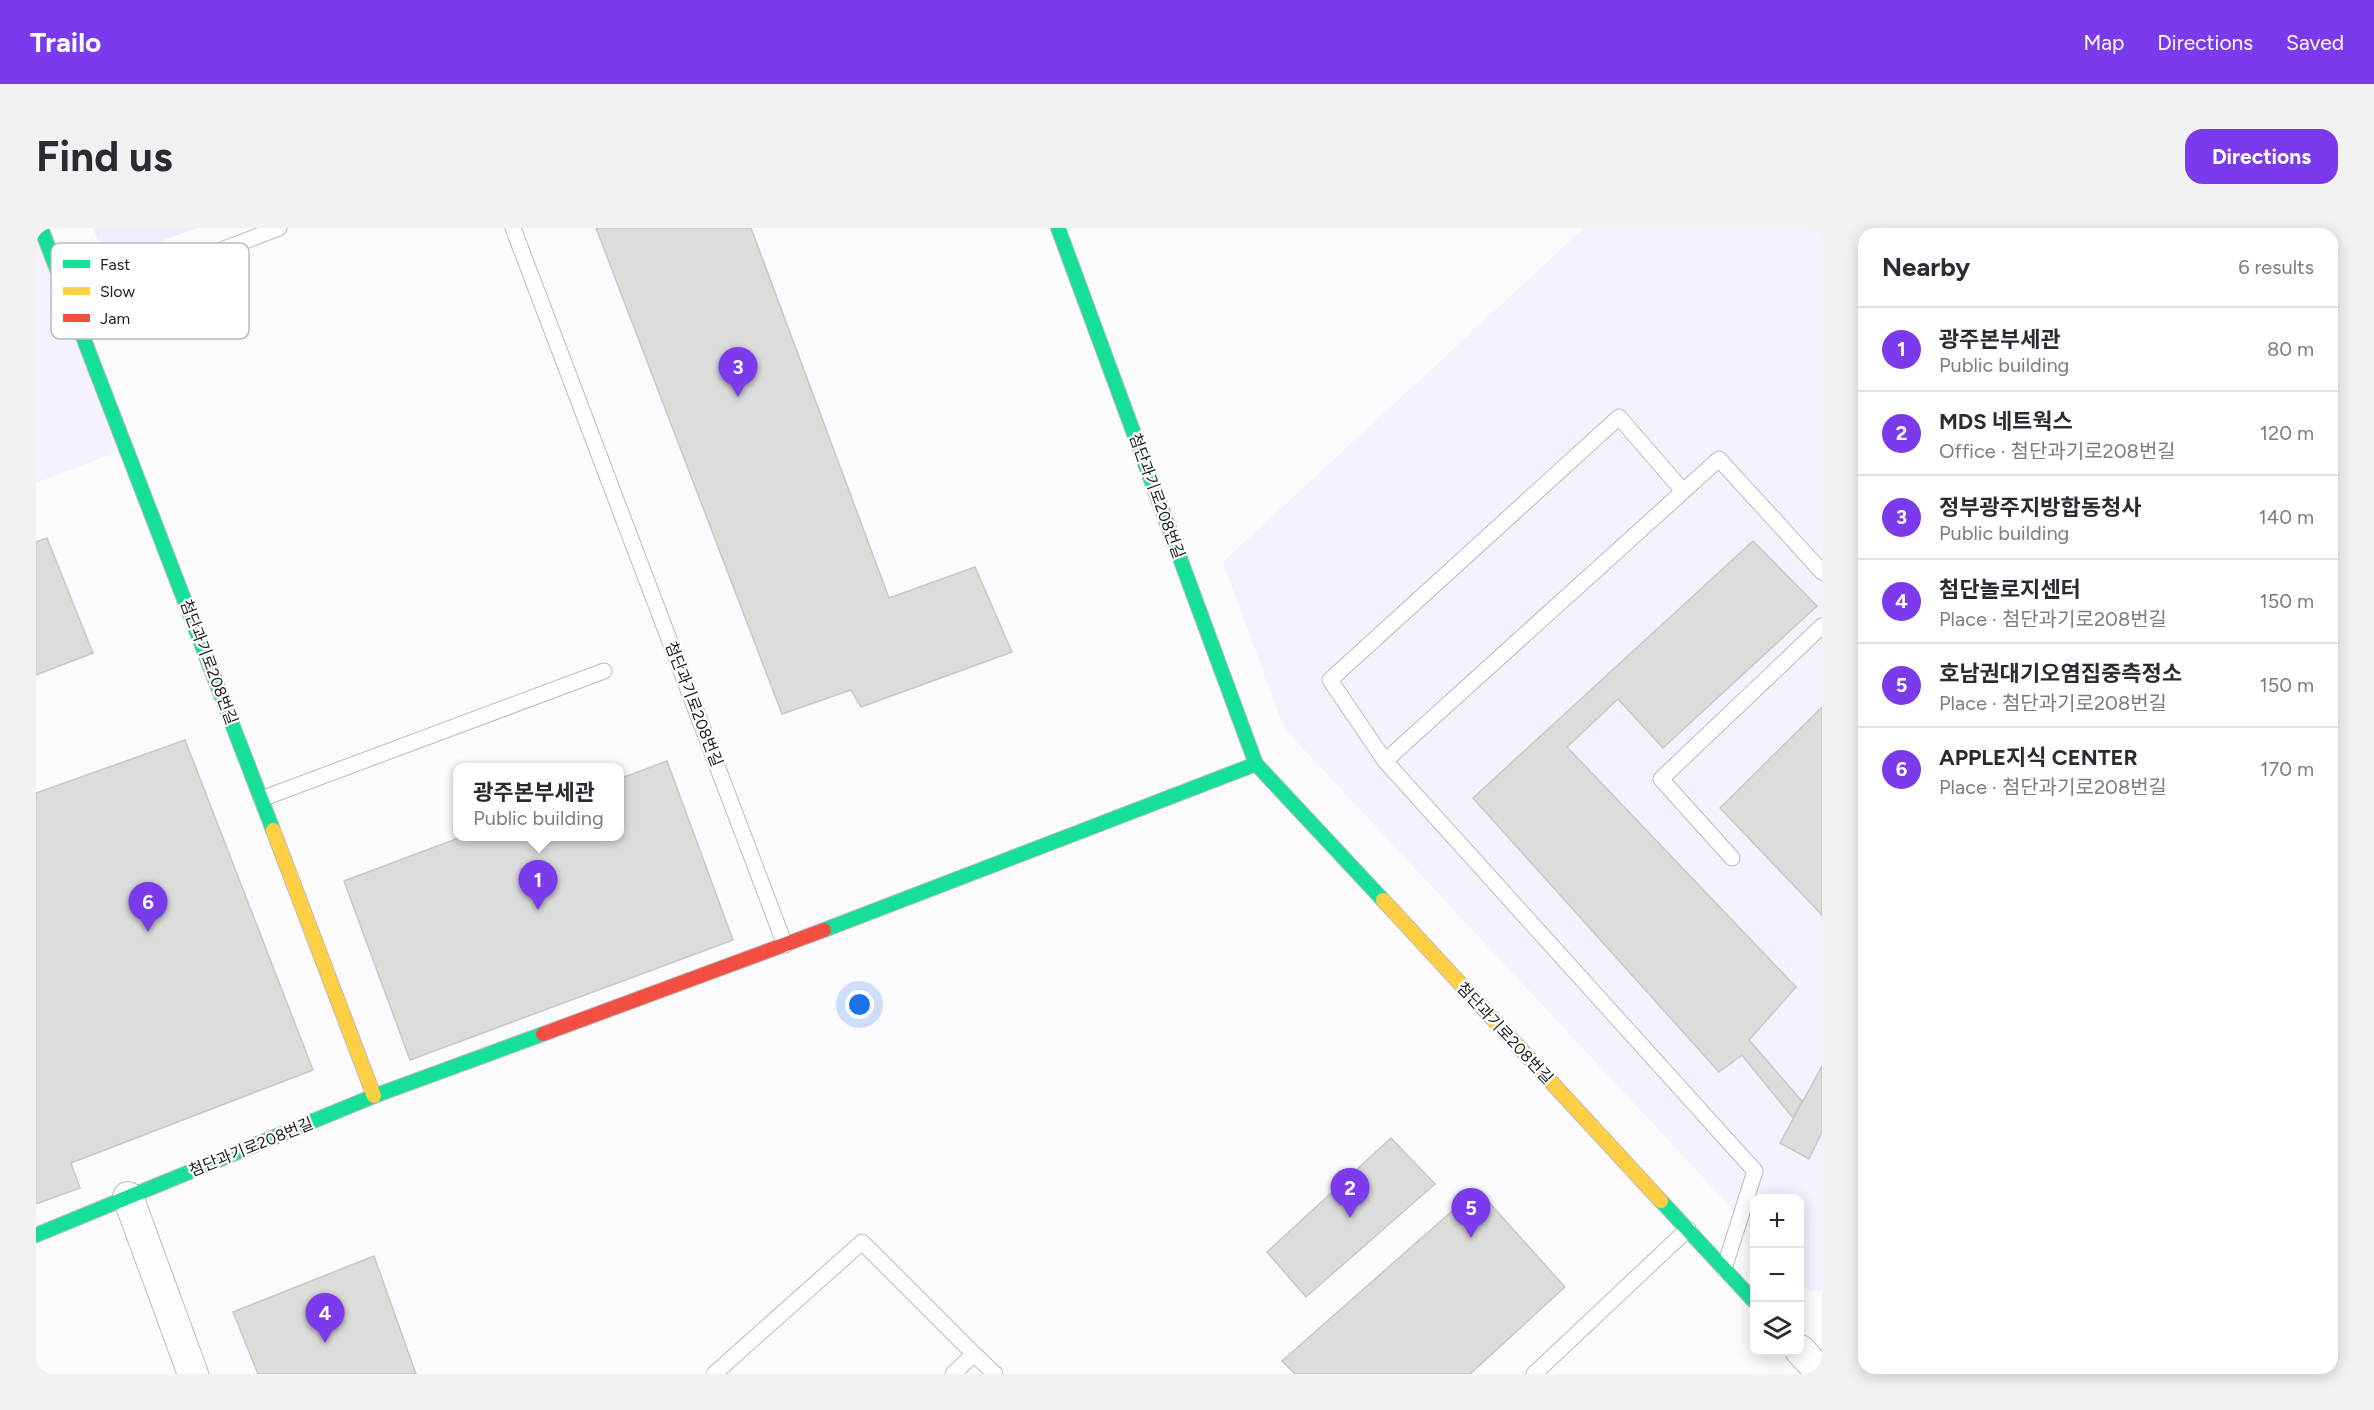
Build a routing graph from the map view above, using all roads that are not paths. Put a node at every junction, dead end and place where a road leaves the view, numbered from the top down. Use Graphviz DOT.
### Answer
graph roads {
  1 [pos="41,228"];
  2 [pos="279,228"];
  3 [pos="513,228"];
  4 [pos="1058,228"];
  5 [pos="240,243"];
  6 [pos="51,254"];
  7 [pos="84,339"];
  8 [pos="1683,491"];
  9 [pos="1822,572"];
  10 [pos="1822,626"];
  11 [pos="604,671"];
  12 [pos="1384,761"];
  13 [pos="1256,764"];
  14 [pos="261,799"];
  15 [pos="1732,858"];
  16 [pos="785,945"];
  17 [pos="374,1096"];
  18 [pos="128,1197"];
  19 [pos="1688,1229"];
  20 [pos="36,1235"];
  21 [pos="1724,1269"];
  22 [pos="1750,1296"];
  23 [pos="974,1354"];
  24 [pos="1804,1354"];
  25 [pos="193,1374"];
  26 [pos="714,1374"];
  27 [pos="953,1374"];
  28 [pos="995,1374"];
  29 [pos="1533,1374"];
  30 [pos="1822,1374"];
  1 -- 6 [label="street, 첨단과기로208번길"];
  2 -- 5 [label="lane"];
  3 -- 16 [label="lane, 첨단과기로208번길"];
  4 -- 13 [label="street, 첨단과기로208번길"];
  7 -- 14 [label="street, 첨단과기로208번길"];
  8 -- 9 [label="lane"];
  8 -- 12 [label="lane"];
  8 -- 12 [label="lane"];
  10 -- 15 [label="lane"];
  11 -- 14 [label="lane"];
  12 -- 21 [label="lane"];
  13 -- 16 [label="street, 첨단과기로208번길"];
  13 -- 19 [label="street, 첨단과기로208번길"];
  14 -- 17 [label="street, 첨단과기로208번길"];
  16 -- 17 [label="street, 첨단과기로208번길"];
  17 -- 18 [label="street, 첨단과기로208번길"];
  18 -- 20 [label="street, 첨단과기로208번길"];
  18 -- 25 [label="street"];
  19 -- 21 [label="street, 첨단과기로208번길"];
  19 -- 29 [label="lane"];
  21 -- 22 [label="street, 첨단과기로208번길"];
  23 -- 26 [label="lane"];
  23 -- 27 [label="lane"];
  23 -- 28 [label="lane"];
  24 -- 30 [label="street"];
}
